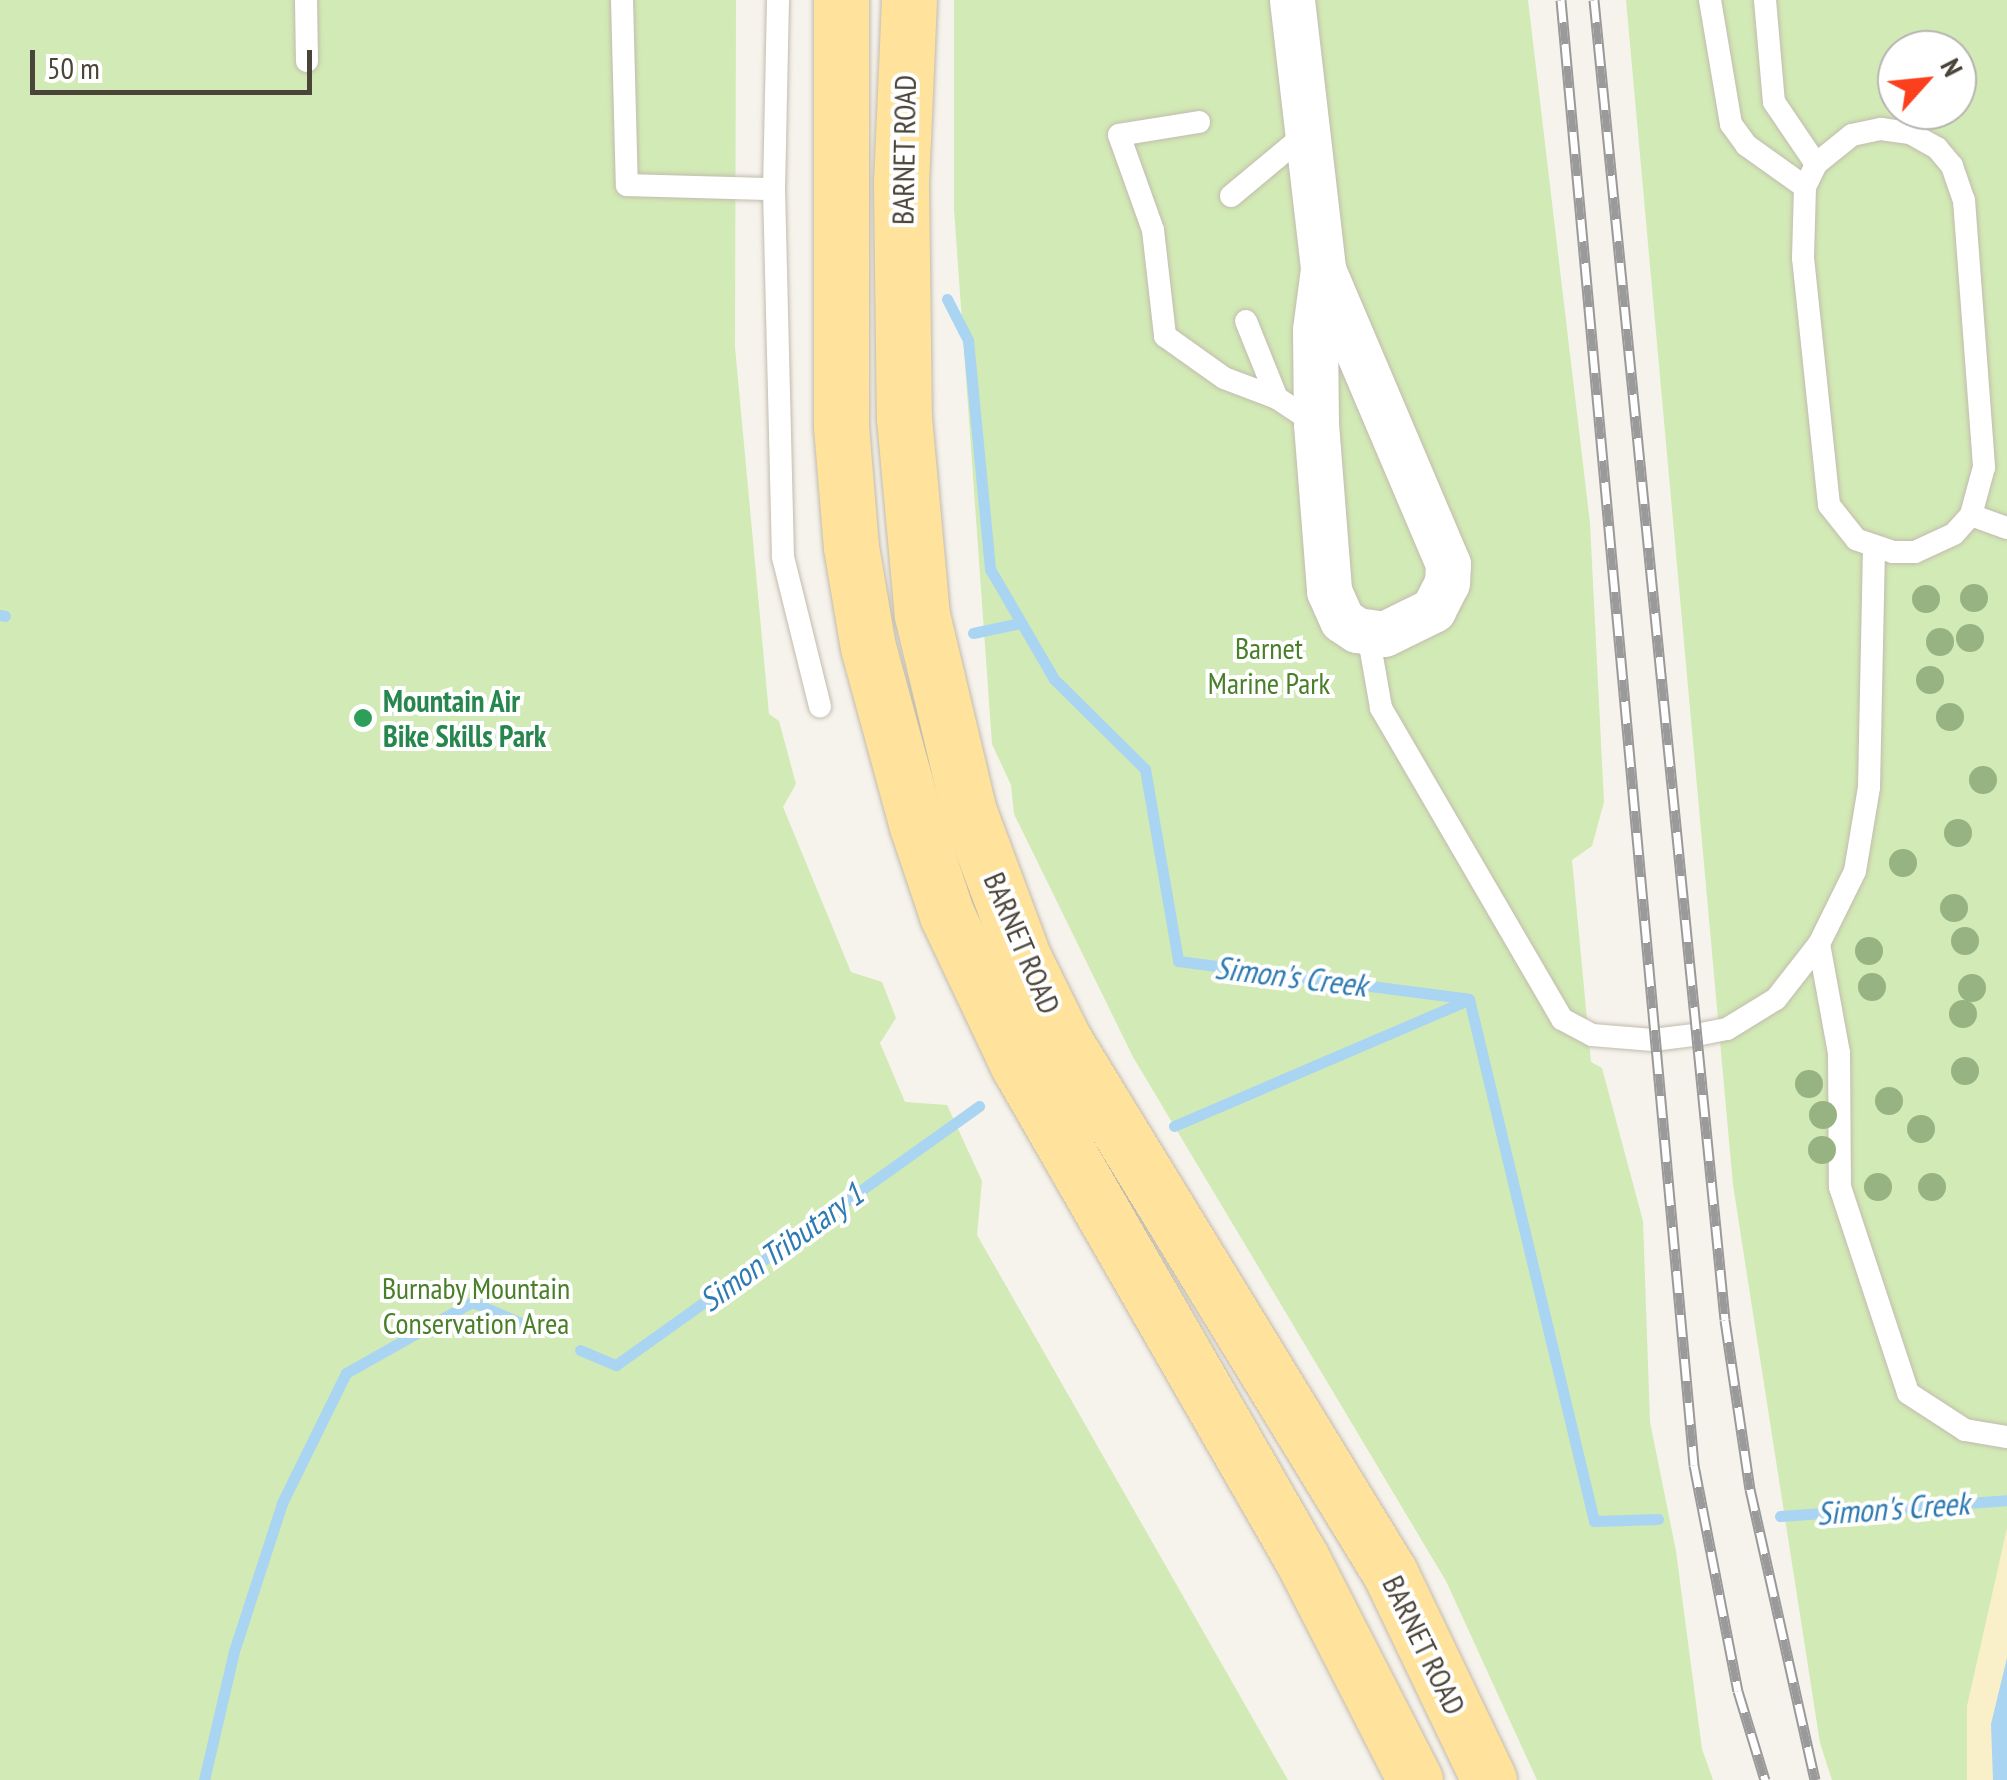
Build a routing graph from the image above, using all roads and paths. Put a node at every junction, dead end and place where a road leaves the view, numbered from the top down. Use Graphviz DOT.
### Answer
graph roads {
  1 [pos="306,0"];
  2 [pos="622,0"];
  3 [pos="778,0"];
  4 [pos="841,0"];
  5 [pos="909,0"];
  6 [pos="1292,0"];
  7 [pos="1710,0"];
  8 [pos="1765,0"];
  9 [pos="307,61"];
  10 [pos="1199,122"];
  11 [pos="1309,131"];
  12 [pos="1816,164"];
  13 [pos="1805,187"];
  14 [pos="774,188"];
  15 [pos="1231,196"];
  16 [pos="1323,269"];
  17 [pos="1246,321"];
  18 [pos="1277,398"];
  19 [pos="1316,424"];
  20 [pos="1971,515"];
  21 [pos="2007,528"];
  22 [pos="1874,548"];
  23 [pos="1368,634"];
  24 [pos="820,706"];
  25 [pos="1819,944"];
  26 [pos="2007,1437"];
  27 [pos="1415,1780"];
  28 [pos="1490,1780"];
  1 -- 9 [label="lane"];
  2 -- 14 [label="lane"];
  3 -- 14 [label="lane"];
  4 -- 27 [label="main road, BARNET ROAD"];
  5 -- 28 [label="main road, BARNET ROAD"];
  6 -- 11 [label="street"];
  7 -- 13 [label="lane"];
  8 -- 12 [label="lane"];
  10 -- 18 [label="lane"];
  11 -- 15 [label="lane"];
  11 -- 16 [label="street"];
  12 -- 13 [label="lane"];
  12 -- 20 [label="lane"];
  13 -- 22 [label="lane"];
  14 -- 24 [label="lane"];
  16 -- 19 [label="street"];
  16 -- 23 [label="street"];
  17 -- 18 [label="lane"];
  18 -- 19 [label="lane"];
  19 -- 23 [label="street"];
  20 -- 21 [label="lane"];
  20 -- 22 [label="lane"];
  22 -- 25 [label="lane"];
  23 -- 25 [label="lane"];
  25 -- 26 [label="lane"];
}
